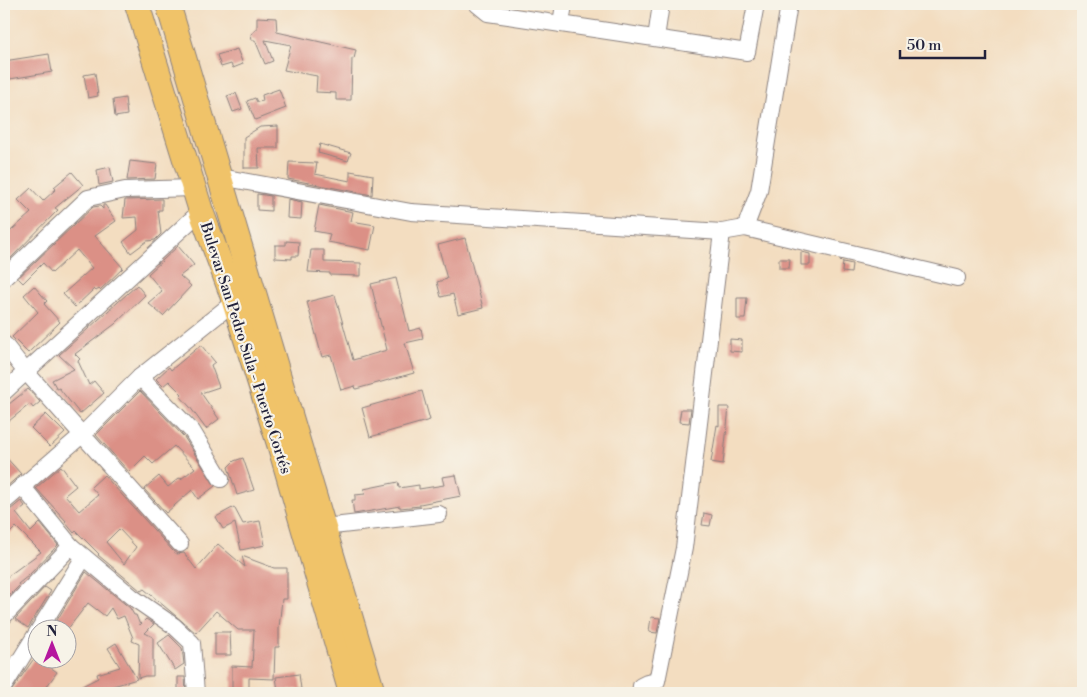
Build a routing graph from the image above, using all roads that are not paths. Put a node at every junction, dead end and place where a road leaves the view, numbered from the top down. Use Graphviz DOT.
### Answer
graph roads {
  1 [pos="137,4"];
  2 [pos="168,4"];
  3 [pos="477,4"];
  4 [pos="564,4"];
  5 [pos="661,4"];
  6 [pos="756,4"];
  7 [pos="789,4"];
  8 [pos="561,24"];
  9 [pos="656,38"];
  10 [pos="221,177"];
  11 [pos="194,188"];
  12 [pos="201,211"];
  13 [pos="744,228"];
  14 [pos="722,232"];
  15 [pos="4,278"];
  16 [pos="957,278"];
  17 [pos="234,302"];
  18 [pos="4,344"];
  19 [pos="26,372"];
  20 [pos="140,377"];
  21 [pos="4,392"];
  22 [pos="82,434"];
  23 [pos="220,479"];
  24 [pos="22,486"];
  25 [pos="4,502"];
  26 [pos="439,514"];
  27 [pos="324,527"];
  28 [pos="180,544"];
  29 [pos="78,552"];
  30 [pos="4,616"];
  31 [pos="4,686"];
  32 [pos="196,693"];
  33 [pos="351,693"];
  34 [pos="373,693"];
  35 [pos="640,693"];
  1 -- 11 [label="highway, Bulevar San Pedro Sula - Puerto Cortés"];
  2 -- 10 [label="highway, Bulevar San Pedro Sula - Puerto Cortés"];
  3 -- 8 [label="street"];
  4 -- 8 [label="street"];
  5 -- 9 [label="street"];
  6 -- 9 [label="street"];
  7 -- 13 [label="street"];
  8 -- 9 [label="street"];
  10 -- 14 [label="street"];
  10 -- 27 [label="highway, Bulevar San Pedro Sula - Puerto Cortés"];
  11 -- 12 [label="highway, Bulevar San Pedro Sula - Puerto Cortés"];
  11 -- 15 [label="street"];
  12 -- 17 [label="highway, Bulevar San Pedro Sula - Puerto Cortés"];
  12 -- 19 [label="street"];
  13 -- 14 [label="street"];
  13 -- 16 [label="street"];
  14 -- 35 [label="street"];
  17 -- 20 [label="street"];
  17 -- 33 [label="highway, Bulevar San Pedro Sula - Puerto Cortés"];
  18 -- 19 [label="street"];
  19 -- 21 [label="street"];
  19 -- 22 [label="street"];
  20 -- 22 [label="street"];
  20 -- 23 [label="street"];
  22 -- 24 [label="street"];
  22 -- 28 [label="street"];
  24 -- 25 [label="street"];
  24 -- 29 [label="street"];
  26 -- 27 [label="street"];
  27 -- 34 [label="highway, Bulevar San Pedro Sula - Puerto Cortés"];
  29 -- 30 [label="street"];
  29 -- 31 [label="street"];
  29 -- 32 [label="street"];
}
